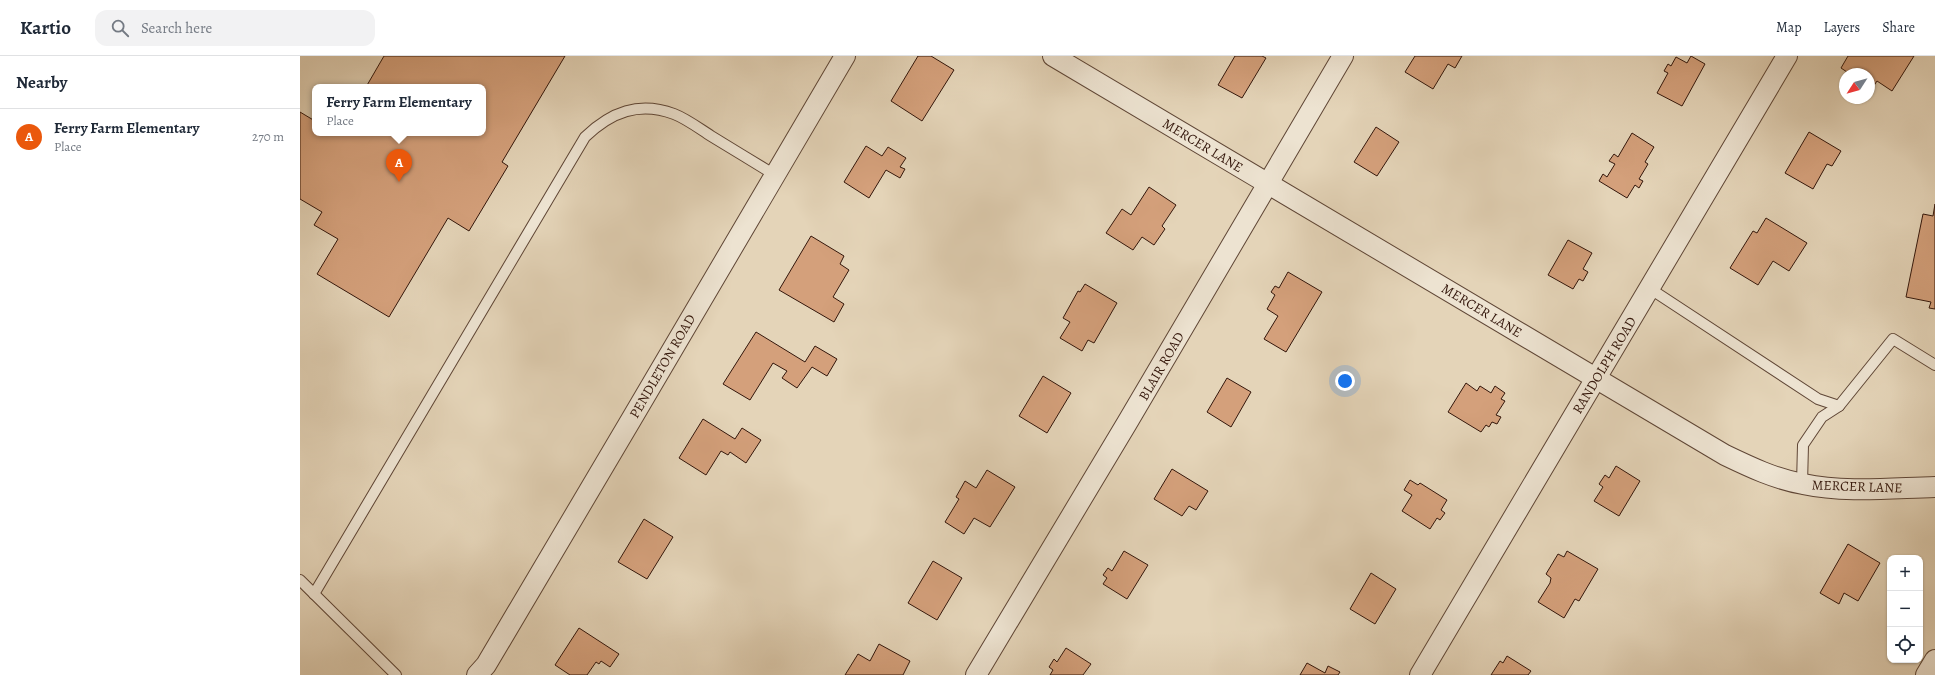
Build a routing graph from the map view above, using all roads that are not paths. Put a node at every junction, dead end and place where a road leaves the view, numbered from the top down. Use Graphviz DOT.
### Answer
graph roads {
  1 [pos="845,56"];
  2 [pos="1053,56"];
  3 [pos="1343,56"];
  4 [pos="1788,56"];
  5 [pos="775,175"];
  6 [pos="1268,183"];
  7 [pos="1649,288"];
  8 [pos="1935,365"];
  9 [pos="1596,377"];
  10 [pos="1839,406"];
  11 [pos="1802,484"];
  12 [pos="1935,488"];
  13 [pos="300,580"];
  14 [pos="314,594"];
  15 [pos="1935,660"];
  16 [pos="396,675"];
  17 [pos="477,675"];
  18 [pos="976,675"];
  19 [pos="1420,675"];
  20 [pos="1926,675"];
  1 -- 5 [label="street, PENDLETON ROAD"];
  2 -- 6 [label="street, MERCER LANE"];
  3 -- 6 [label="street, BLAIR ROAD"];
  4 -- 7 [label="street, RANDOLPH ROAD"];
  5 -- 14 [label="lane"];
  5 -- 17 [label="street, PENDLETON ROAD"];
  6 -- 9 [label="street, MERCER LANE"];
  6 -- 18 [label="street, BLAIR ROAD"];
  7 -- 9 [label="street, RANDOLPH ROAD"];
  7 -- 10 [label="lane"];
  8 -- 10 [label="lane"];
  9 -- 11 [label="street, MERCER LANE"];
  9 -- 19 [label="street, RANDOLPH ROAD"];
  10 -- 11 [label="lane"];
  11 -- 12 [label="street, MERCER LANE"];
  13 -- 14 [label="lane"];
  14 -- 16 [label="lane"];
  15 -- 20 [label="street"];
}
